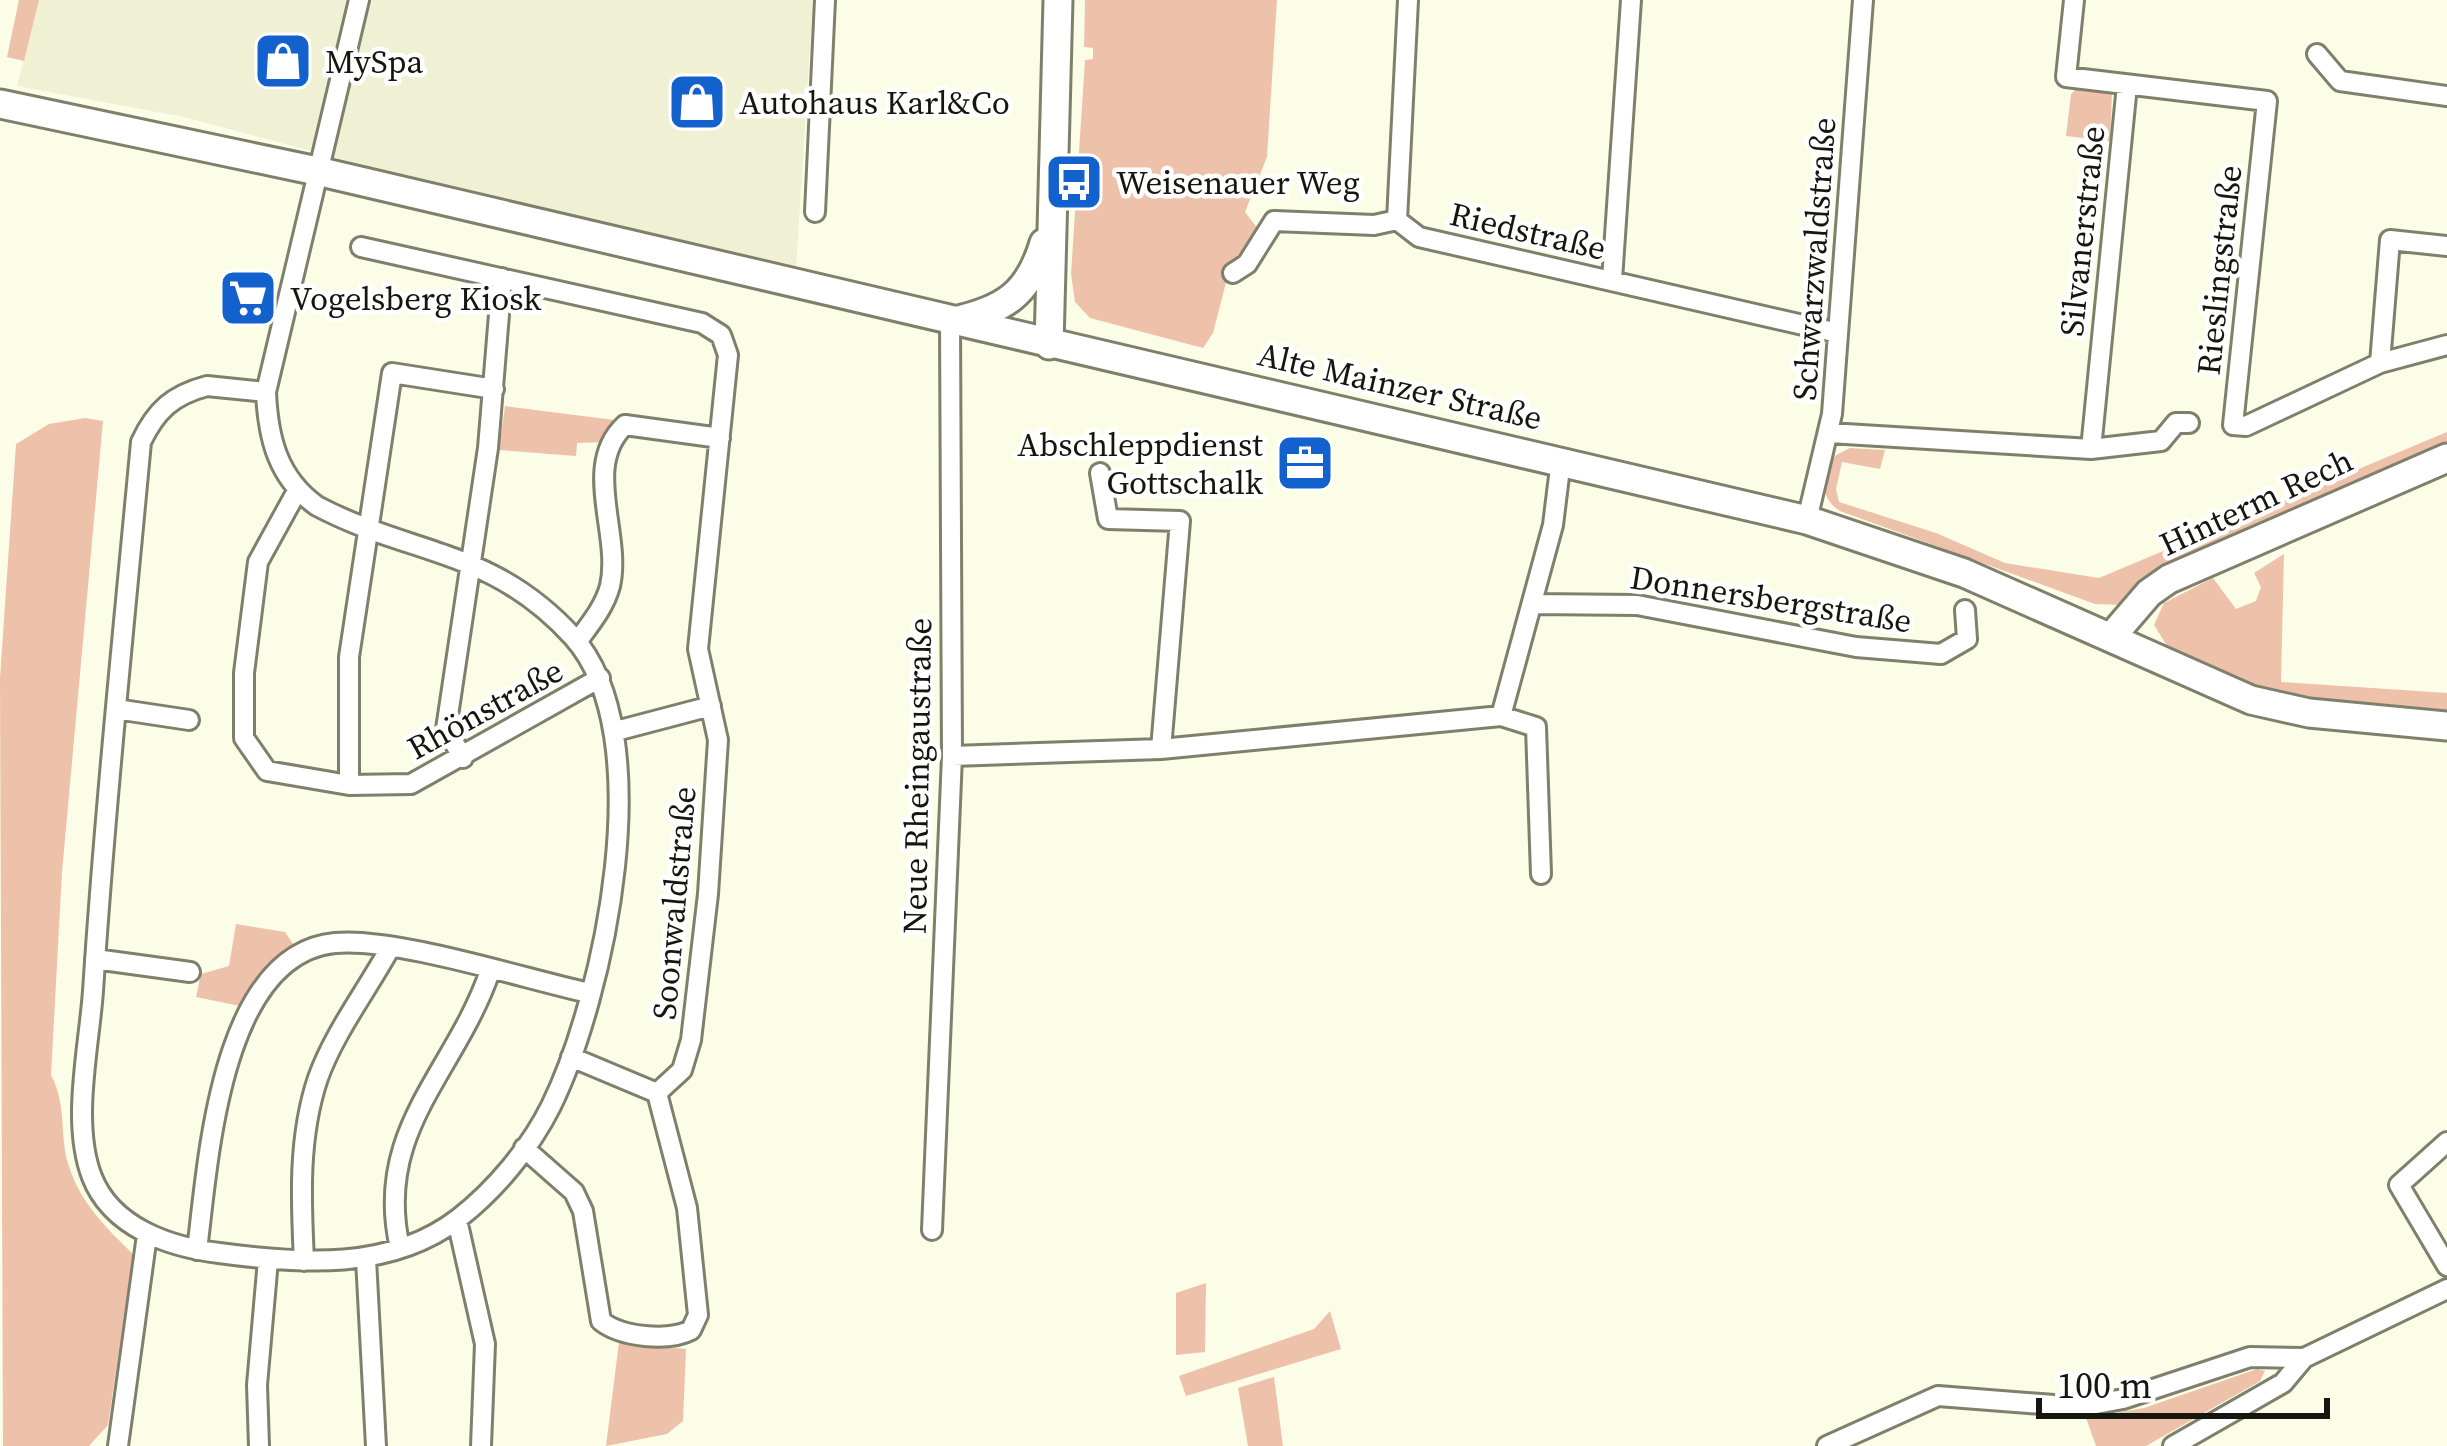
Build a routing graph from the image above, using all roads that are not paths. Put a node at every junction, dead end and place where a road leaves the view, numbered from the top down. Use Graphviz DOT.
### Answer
graph roads {
  1 [pos="359,0"];
  2 [pos="825,0"];
  3 [pos="1058,0"];
  4 [pos="1408,0"];
  5 [pos="1631,0"];
  6 [pos="1863,0"];
  7 [pos="2074,0"];
  8 [pos="2317,54"];
  9 [pos="2127,86"];
  10 [pos="2447,96"];
  11 [pos="0,104"];
  12 [pos="317,170"];
  13 [pos="815,212"];
  14 [pos="1051,216"];
  15 [pos="1396,220"];
  16 [pos="2447,246"];
  17 [pos="361,247"];
  18 [pos="1233,273"];
  19 [pos="502,278"];
  20 [pos="1612,280"];
  21 [pos="950,322"];
  22 [pos="1838,333"];
  23 [pos="1049,345"];
  24 [pos="2447,346"];
  25 [pos="2380,363"];
  26 [pos="494,389"];
  27 [pos="266,392"];
  28 [pos="2189,423"];
  29 [pos="1828,433"];
  30 [pos="720,438"];
  31 [pos="2091,448"];
  32 [pos="2447,458"];
  33 [pos="1561,460"];
  34 [pos="1100,473"];
  35 [pos="297,491"];
  36 [pos="1807,520"];
  37 [pos="373,528"];
  38 [pos="470,560"];
  39 [pos="1533,604"];
  40 [pos="1965,610"];
  41 [pos="2112,636"];
  42 [pos="577,642"];
  43 [pos="600,678"];
  44 [pos="711,706"];
  45 [pos="116,709"];
  46 [pos="1501,716"];
  47 [pos="189,720"];
  48 [pos="2447,726"];
  49 [pos="616,731"];
  50 [pos="1161,749"];
  51 [pos="952,756"];
  52 [pos="464,758"];
  53 [pos="349,784"];
  54 [pos="1541,874"];
  55 [pos="390,948"];
  56 [pos="95,959"];
  57 [pos="490,971"];
  58 [pos="190,972"];
  59 [pos="589,993"];
  60 [pos="571,1057"];
  61 [pos="657,1093"];
  62 [pos="2447,1142"];
  63 [pos="524,1148"];
  64 [pos="457,1220"];
  65 [pos="932,1230"];
  66 [pos="147,1235"];
  67 [pos="400,1249"];
  68 [pos="197,1250"];
  69 [pos="366,1259"];
  70 [pos="268,1260"];
  71 [pos="304,1261"];
  72 [pos="2447,1266"];
  73 [pos="2447,1289"];
  74 [pos="2304,1358"];
  75 [pos="118,1446"];
  76 [pos="259,1446"];
  77 [pos="376,1446"];
  78 [pos="482,1446"];
  79 [pos="1827,1446"];
  80 [pos="2173,1446"];
  1 -- 12 [label="street"];
  2 -- 13 [label="street"];
  3 -- 14 [label="street"];
  4 -- 15 [label="street"];
  5 -- 20 [label="street"];
  6 -- 22 [label="street, Schwarzwaldstraße"];
  7 -- 9 [label="street, Silvanerstraße"];
  8 -- 10 [label="street"];
  9 -- 25 [label="street, Rieslingstraße"];
  9 -- 31 [label="street, Silvanerstraße"];
  11 -- 12 [label="street, Alte Mainzer Straße"];
  12 -- 21 [label="street, Alte Mainzer Straße"];
  12 -- 27 [label="street"];
  14 -- 21 [label="street"];
  14 -- 23 [label="street"];
  15 -- 18 [label="street, Riedstraße"];
  15 -- 20 [label="street, Riedstraße"];
  16 -- 25 [label="street"];
  17 -- 19 [label="street"];
  19 -- 26 [label="street"];
  19 -- 30 [label="street, Soonwaldstraße"];
  20 -- 22 [label="street, Riedstraße"];
  21 -- 23 [label="street, Alte Mainzer Straße"];
  21 -- 51 [label="street, Neue Rheingaustraße"];
  22 -- 29 [label="street, Schwarzwaldstraße"];
  23 -- 33 [label="street, Alte Mainzer Straße"];
  24 -- 25 [label="street, Rieslingstraße"];
  26 -- 37 [label="street"];
  26 -- 38 [label="street"];
  27 -- 35 [label="street"];
  27 -- 45 [label="street"];
  28 -- 31 [label="street"];
  29 -- 31 [label="street"];
  29 -- 36 [label="street, Schwarzwaldstraße"];
  30 -- 42 [label="street"];
  30 -- 44 [label="street, Soonwaldstraße"];
  32 -- 41 [label="street, Hinterm Rech"];
  33 -- 36 [label="street, Alte Mainzer Straße"];
  33 -- 39 [label="street"];
  34 -- 50 [label="street"];
  35 -- 37 [label="street"];
  35 -- 53 [label="street, Rhönstraße"];
  36 -- 41 [label="street, Alte Mainzer Straße"];
  37 -- 38 [label="street"];
  37 -- 53 [label="street"];
  38 -- 42 [label="street"];
  38 -- 52 [label="street"];
  39 -- 40 [label="street, Donnersbergstraße"];
  39 -- 46 [label="street"];
  41 -- 48 [label="street, Alte Mainzer Straße"];
  42 -- 43 [label="street"];
  43 -- 49 [label="street"];
  43 -- 52 [label="street, Rhönstraße"];
  44 -- 49 [label="street"];
  44 -- 61 [label="street, Soonwaldstraße"];
  45 -- 47 [label="street"];
  45 -- 56 [label="street"];
  46 -- 50 [label="street"];
  46 -- 54 [label="street"];
  49 -- 59 [label="street"];
  50 -- 51 [label="street"];
  51 -- 65 [label="street, Neue Rheingaustraße"];
  52 -- 53 [label="street, Rhönstraße"];
  55 -- 57 [label="street"];
  55 -- 68 [label="street"];
  55 -- 71 [label="street"];
  56 -- 58 [label="street"];
  56 -- 66 [label="street"];
  57 -- 59 [label="street"];
  57 -- 67 [label="street"];
  59 -- 60 [label="street"];
  60 -- 61 [label="street"];
  60 -- 63 [label="street"];
  61 -- 63 [label="street"];
  62 -- 72 [label="street"];
  63 -- 64 [label="street"];
  64 -- 67 [label="street"];
  64 -- 78 [label="street"];
  66 -- 68 [label="street"];
  66 -- 75 [label="street"];
  67 -- 69 [label="street"];
  68 -- 70 [label="street"];
  69 -- 71 [label="street"];
  69 -- 77 [label="street"];
  70 -- 71 [label="street"];
  70 -- 76 [label="street"];
  73 -- 74 [label="street"];
  74 -- 79 [label="street"];
  74 -- 80 [label="street"];
}
